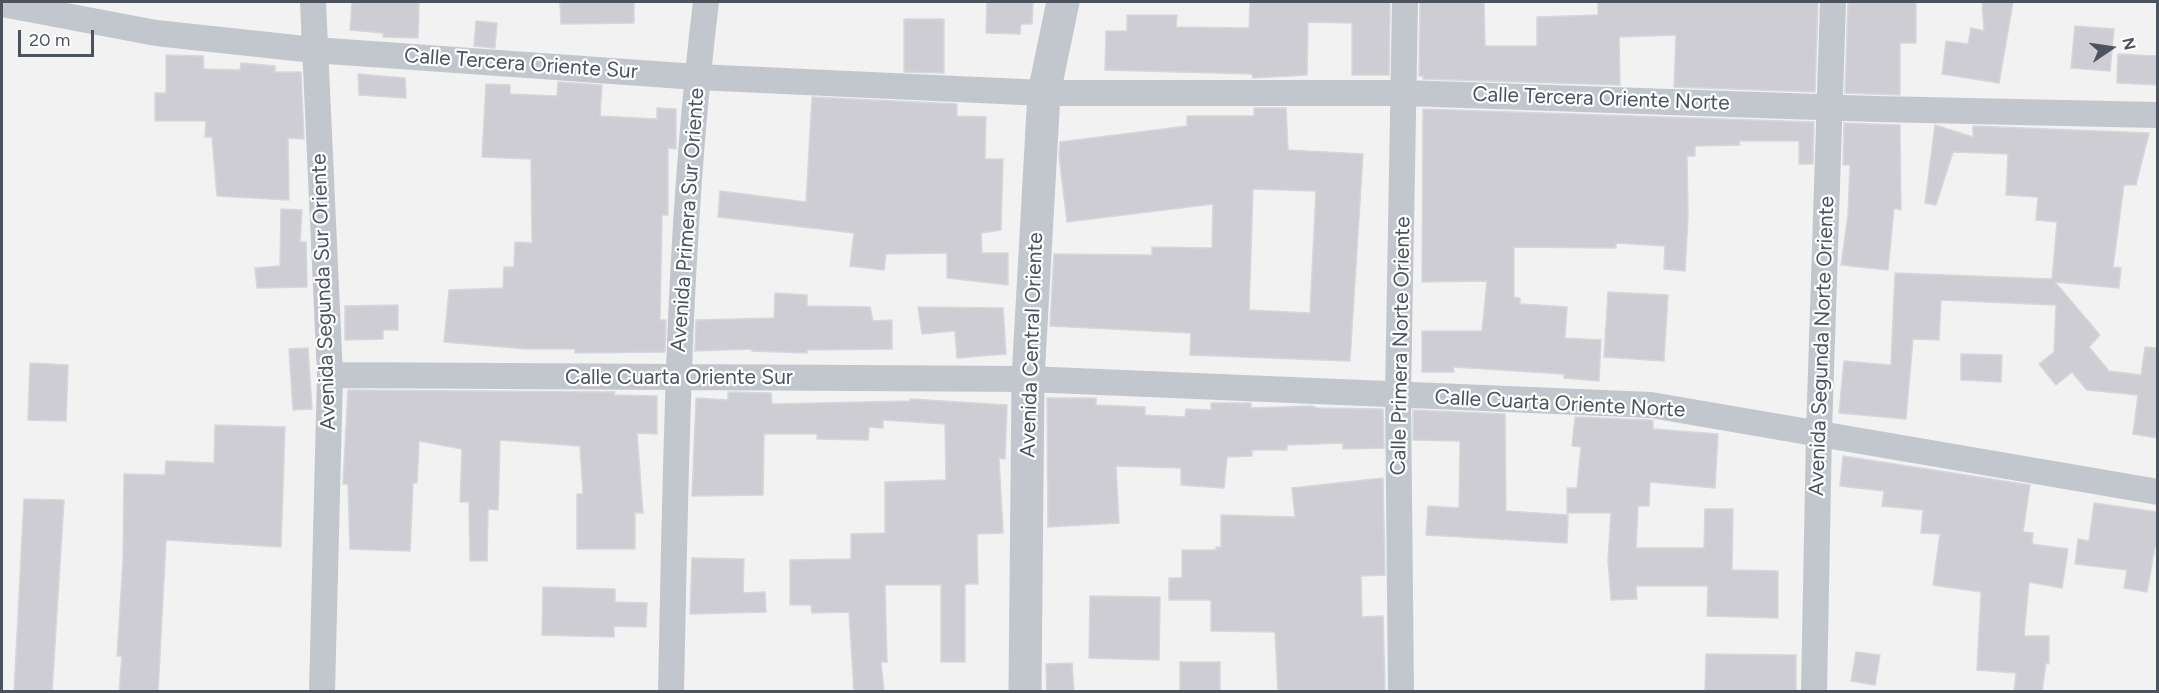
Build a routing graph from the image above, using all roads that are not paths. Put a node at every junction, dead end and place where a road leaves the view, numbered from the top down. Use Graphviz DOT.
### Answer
graph roads {
  1 [pos="313,2"];
  2 [pos="706,2"];
  3 [pos="1063,2"];
  4 [pos="1405,2"];
  5 [pos="1833,2"];
  6 [pos="2,4"];
  7 [pos="314,50"];
  8 [pos="697,77"];
  9 [pos="1044,93"];
  10 [pos="1405,93"];
  11 [pos="1830,106"];
  12 [pos="2157,114"];
  13 [pos="330,375"];
  14 [pos="678,378"];
  15 [pos="1028,379"];
  16 [pos="1398,395"];
  17 [pos="1819,432"];
  18 [pos="2157,492"];
  19 [pos="321,692"];
  20 [pos="671,692"];
  21 [pos="1025,692"];
  22 [pos="1401,692"];
  23 [pos="1814,692"];
  1 -- 7 [label="street, Avenida Segunda Sur Oriente"];
  2 -- 8 [label="street, Avenida Primera Sur Oriente"];
  3 -- 9 [label="street, Avenida Central Oriente"];
  4 -- 10 [label="street, Calle Primera Norte Oriente"];
  5 -- 11 [label="street, Avenida Segunda Norte Oriente"];
  6 -- 7 [label="street, Calle Tercera Oriente Sur"];
  7 -- 8 [label="street, Calle Tercera Oriente Sur"];
  7 -- 13 [label="street, Avenida Segunda Sur Oriente"];
  8 -- 9 [label="street, Calle Tercera Oriente Sur"];
  8 -- 14 [label="street, Avenida Primera Sur Oriente"];
  9 -- 10 [label="street, Calle Tercera Oriente Norte"];
  9 -- 15 [label="street, Avenida Central Oriente"];
  10 -- 11 [label="street, Calle Tercera Oriente Norte"];
  10 -- 16 [label="street, Calle Primera Norte Oriente"];
  11 -- 12 [label="street, Calle Tercera Oriente Norte"];
  11 -- 17 [label="street, Avenida Segunda Norte Oriente"];
  13 -- 14 [label="street, Calle Cuarta Oriente Sur"];
  13 -- 19 [label="street, Avenida Segunda Sur Oriente"];
  14 -- 15 [label="street, Calle Cuarta Oriente Sur"];
  14 -- 20 [label="street, Avenida Primera Sur Oriente"];
  15 -- 16 [label="street, Calle Cuarta Oriente Norte"];
  15 -- 21 [label="street, Avenida Central Oriente"];
  16 -- 17 [label="street, Calle Cuarta Oriente Norte"];
  16 -- 22 [label="street, Calle Primera Norte Oriente"];
  17 -- 18 [label="street, Calle Cuarta Oriente Norte"];
  17 -- 23 [label="street, Avenida Segunda Norte Oriente"];
}
